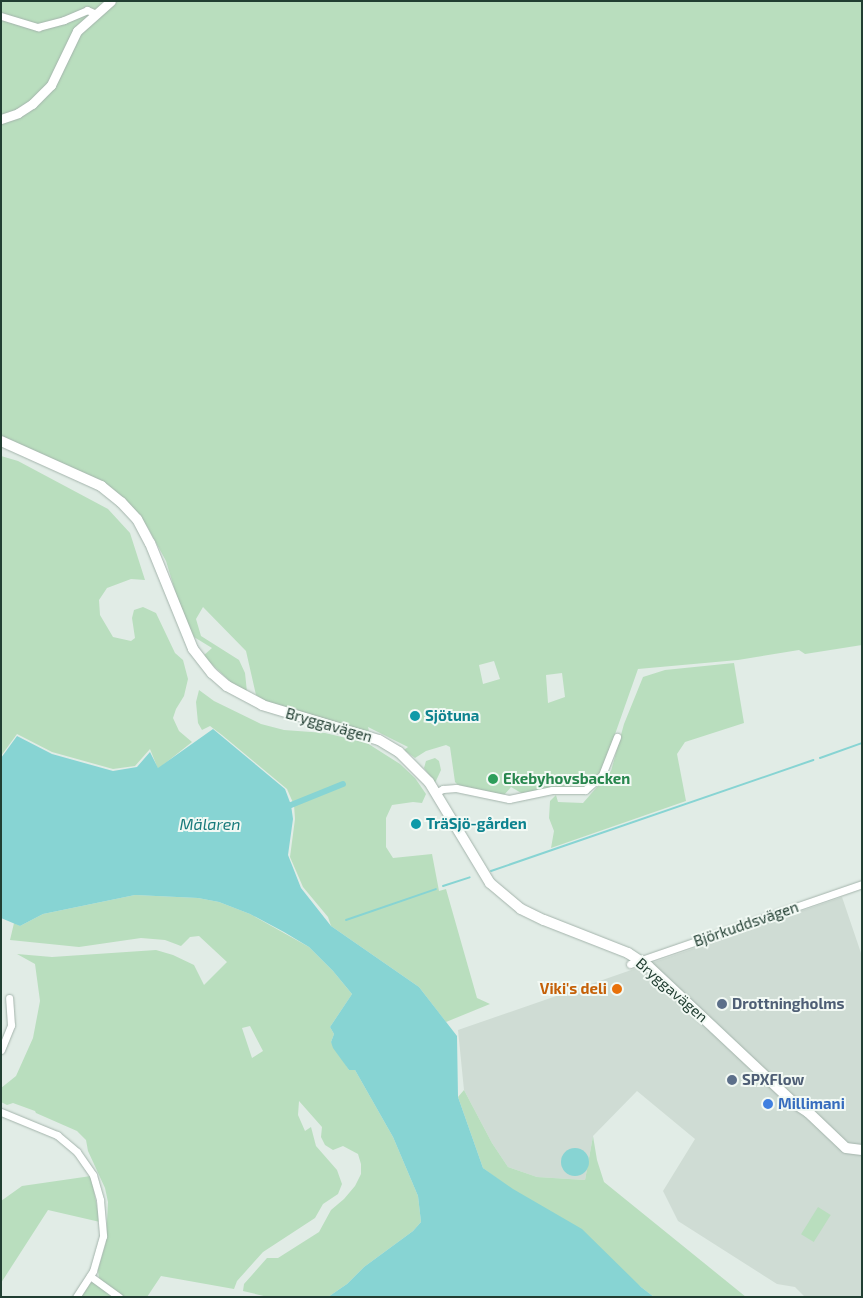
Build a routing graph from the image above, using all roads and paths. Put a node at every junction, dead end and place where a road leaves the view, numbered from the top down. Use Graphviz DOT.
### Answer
graph roads {
  1 [pos="111,1"];
  2 [pos="94,13"];
  3 [pos="1,16"];
  4 [pos="1,119"];
  5 [pos="1,441"];
  6 [pos="617,737"];
  7 [pos="435,793"];
  8 [pos="862,884"];
  9 [pos="641,960"];
  10 [pos="630,964"];
  11 [pos="9,998"];
  12 [pos="1,1050"];
  13 [pos="1,1112"];
  14 [pos="862,1150"];
  15 [pos="90,1276"];
  16 [pos="76,1297"];
  17 [pos="119,1297"];
  1 -- 2 [label="street"];
  2 -- 3 [label="street"];
  2 -- 4 [label="street"];
  5 -- 7 [label="main road, Bryggavägen"];
  6 -- 7 [label="street"];
  7 -- 9 [label="main road, Bryggavägen"];
  8 -- 9 [label="street, Björkuddsvägen"];
  9 -- 10 [label="street, Björkuddsvägen"];
  9 -- 14 [label="main road, Bryggavägen"];
  11 -- 12 [label="street"];
  13 -- 15 [label="street"];
  15 -- 16 [label="street"];
  15 -- 17 [label="street"];
}
